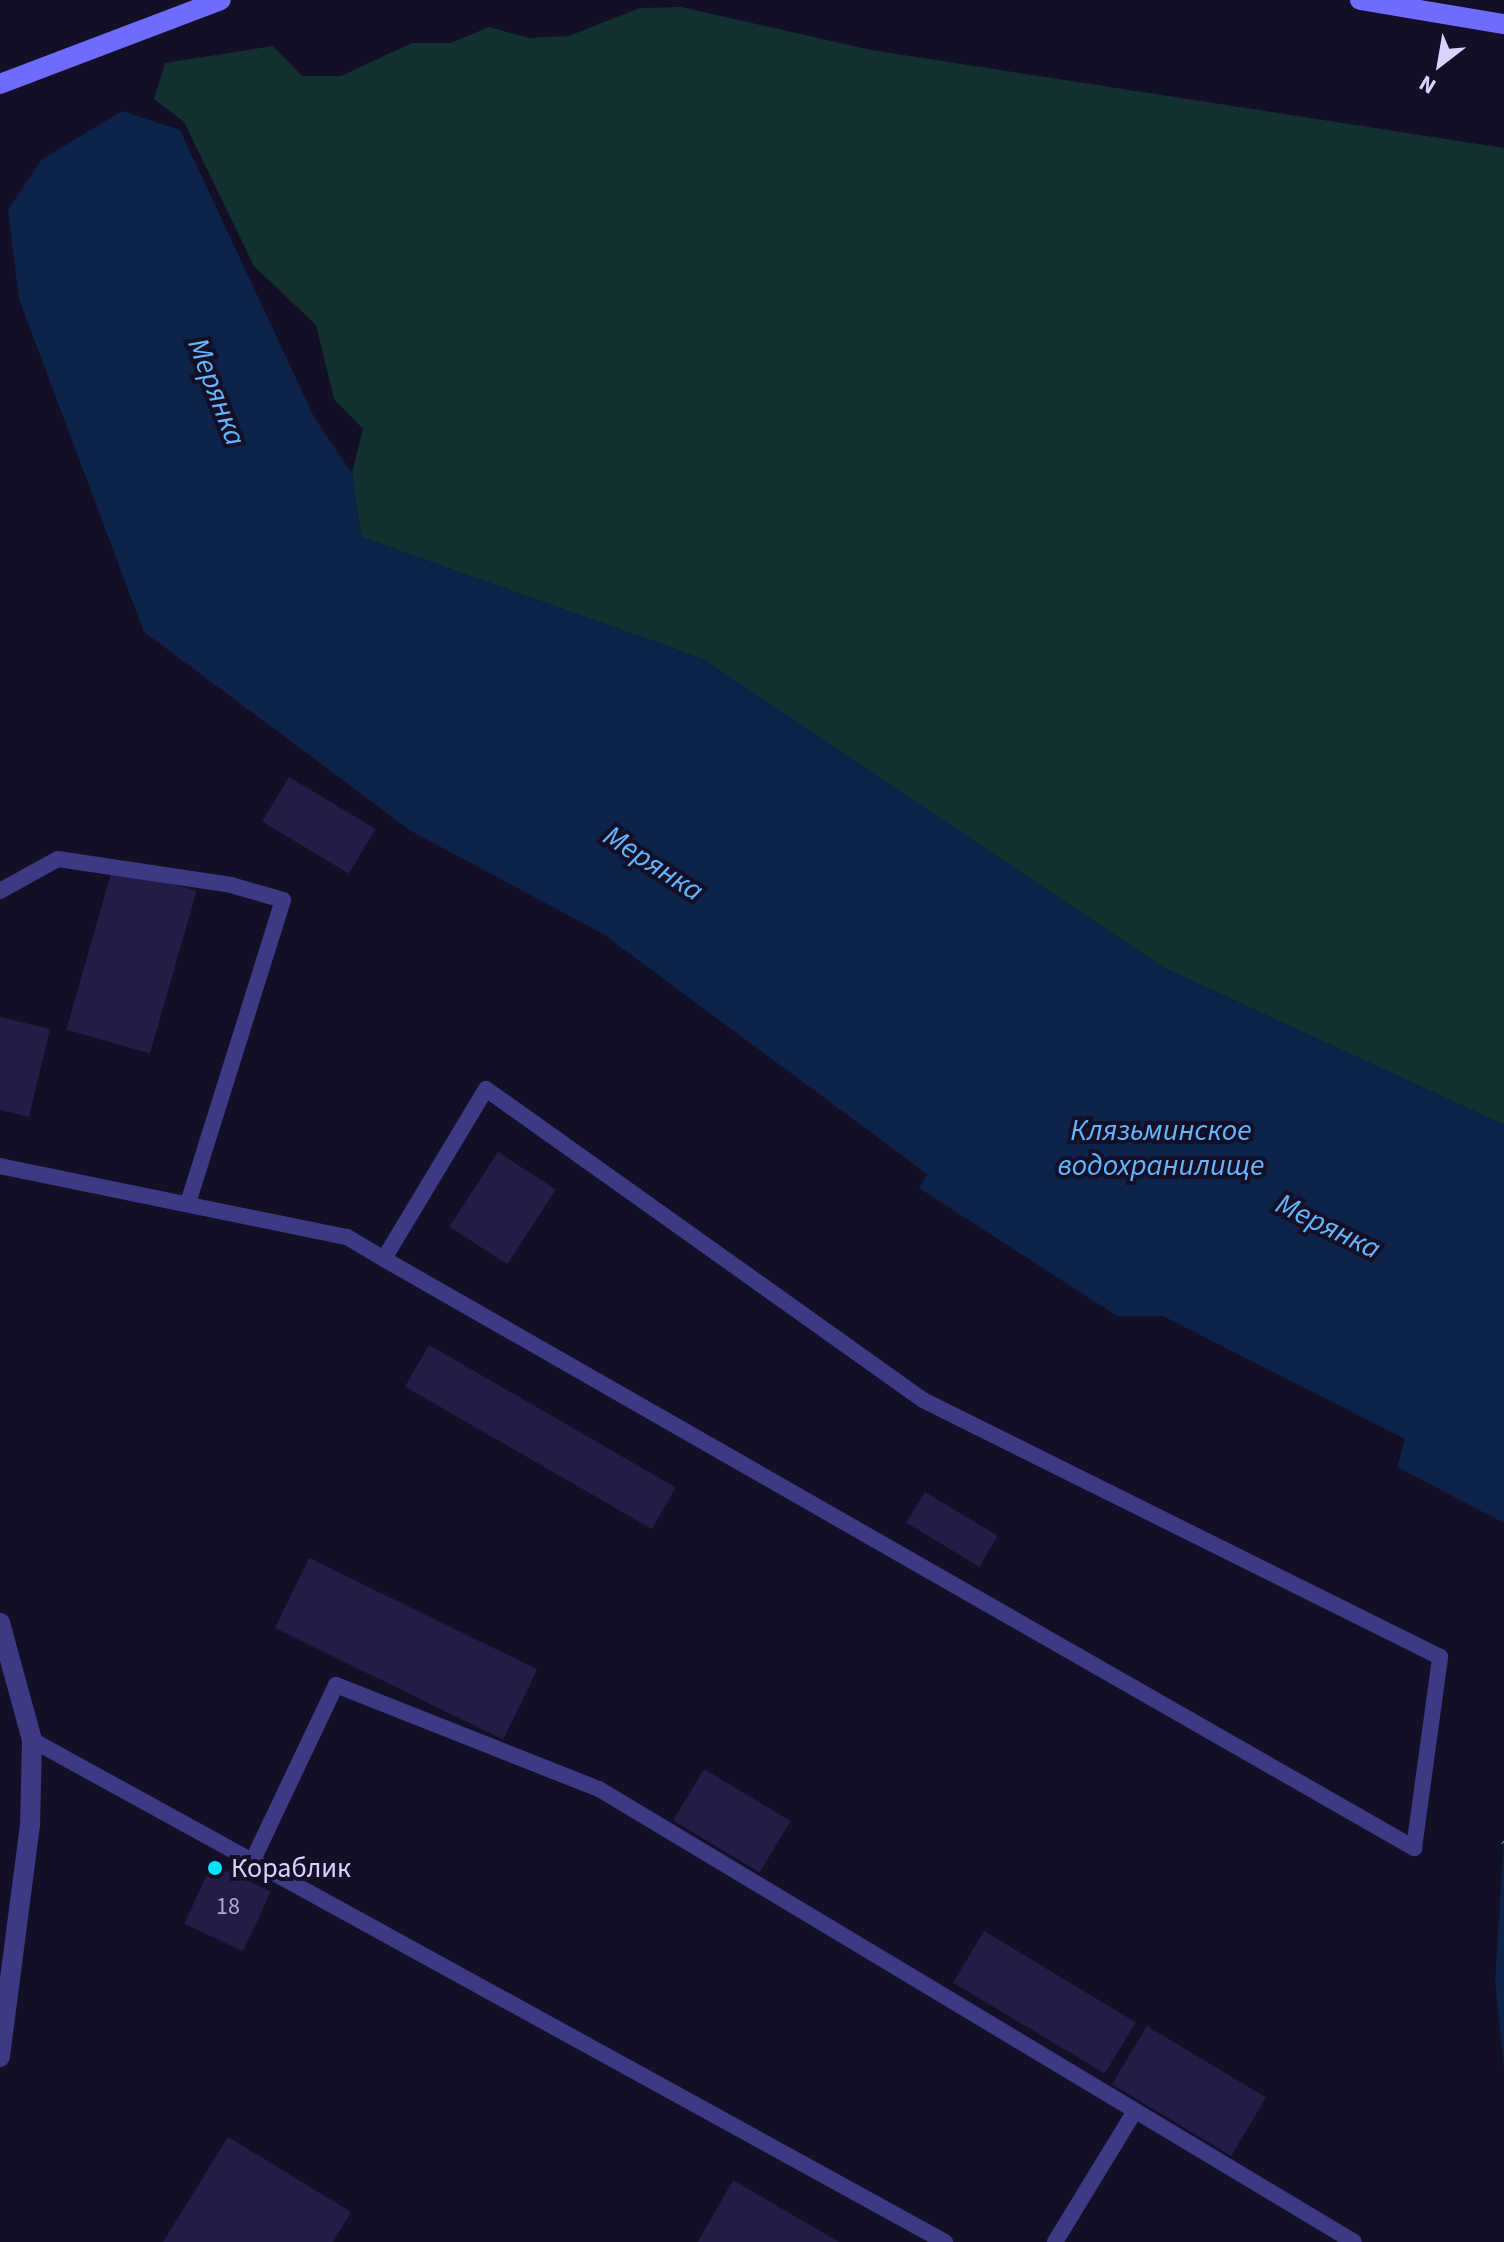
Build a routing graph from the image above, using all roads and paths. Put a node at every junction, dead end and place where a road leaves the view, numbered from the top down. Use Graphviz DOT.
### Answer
graph roads {
  1 [pos="221,0"];
  2 [pos="1360,0"];
  3 [pos="1496,24"];
  4 [pos="0,84"];
  5 [pos="0,891"];
  6 [pos="0,1166"];
  7 [pos="188,1204"];
  8 [pos="384,1259"];
  9 [pos="0,1623"];
  10 [pos="32,1740"];
  11 [pos="251,1864"];
  12 [pos="0,2057"];
  13 [pos="1135,2111"];
  14 [pos="945,2242"];
  15 [pos="1055,2242"];
  16 [pos="1354,2242"];
  1 -- 4 [label="main road"];
  2 -- 3 [label="main road"];
  5 -- 7 [label="lane"];
  6 -- 7 [label="lane"];
  7 -- 8 [label="lane"];
  8 -- 8 [label="lane"];
  9 -- 10 [label="street"];
  10 -- 11 [label="lane"];
  10 -- 12 [label="street"];
  11 -- 13 [label="lane"];
  11 -- 14 [label="lane"];
  13 -- 15 [label="lane"];
  13 -- 16 [label="lane"];
}
